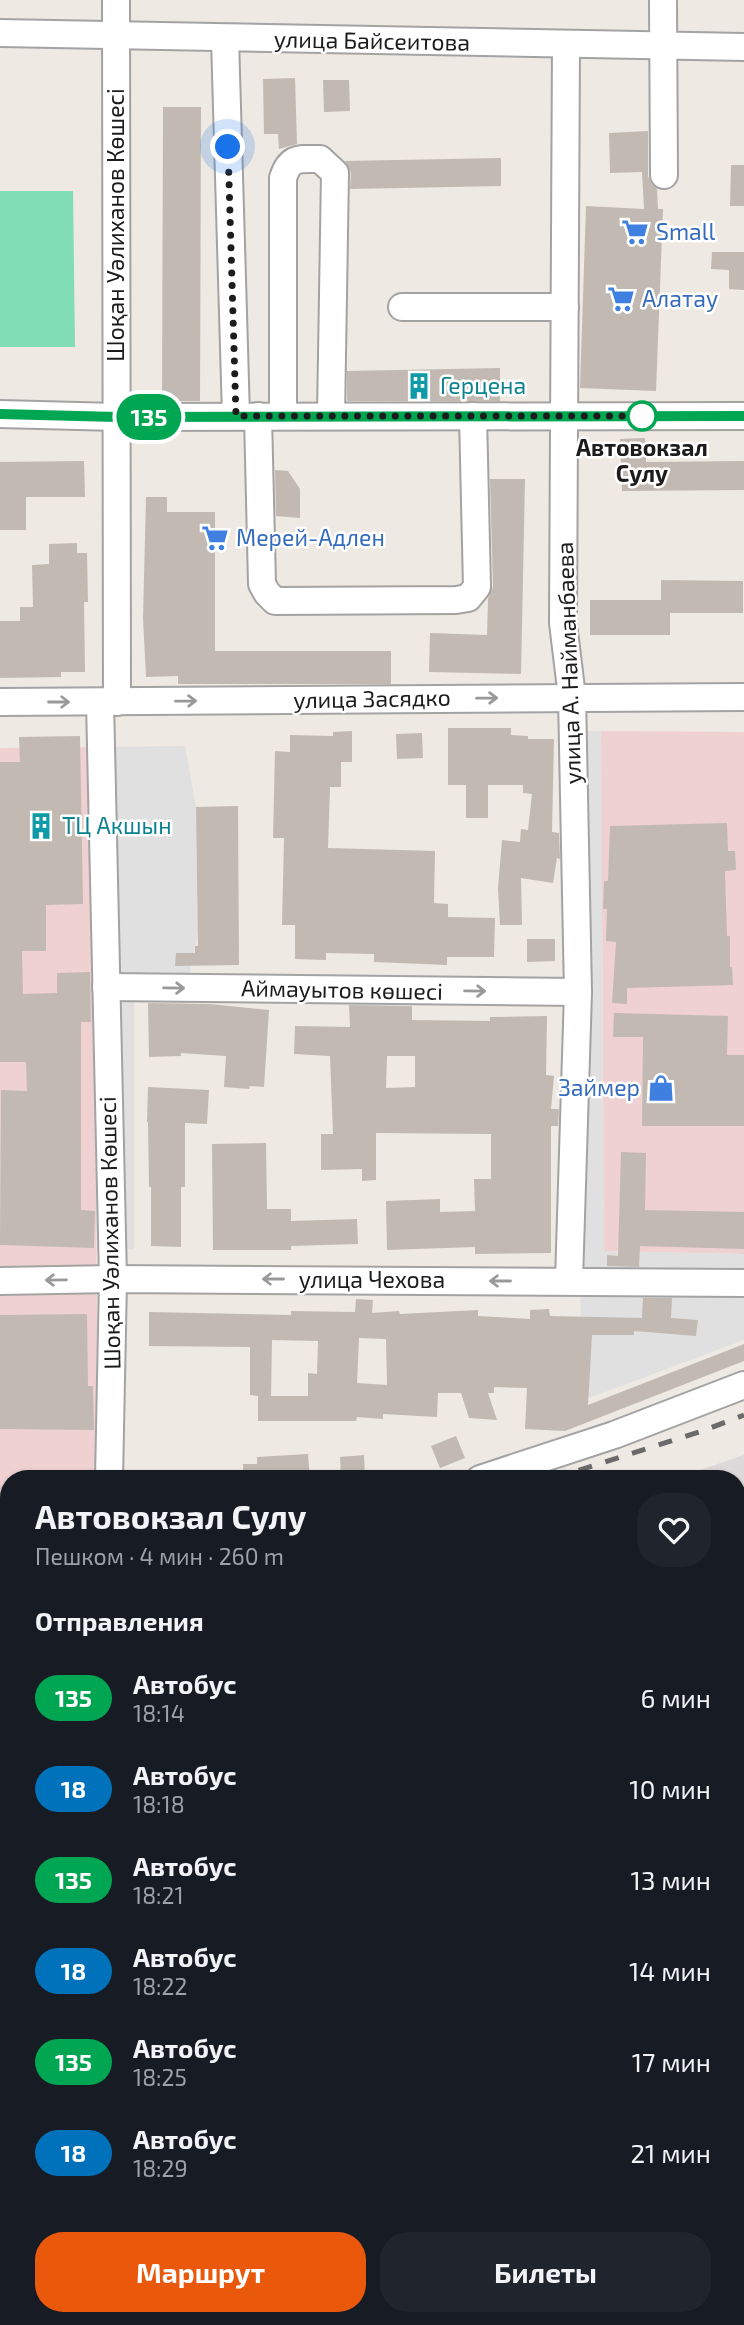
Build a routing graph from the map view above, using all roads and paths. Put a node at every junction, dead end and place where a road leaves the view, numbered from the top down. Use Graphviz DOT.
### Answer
graph roads {
  1 [pos="116,0"];
  2 [pos="663,0"];
  3 [pos="0,33"];
  4 [pos="116,34"];
  5 [pos="225,39"];
  6 [pos="566,45"];
  7 [pos="664,45"];
  8 [pos="744,47"];
  9 [pos="664,175"];
  10 [pos="402,307"];
  11 [pos="565,307"];
  12 [pos="0,414"];
  13 [pos="564,415"];
  14 [pos="259,416"];
  15 [pos="331,416"];
  16 [pos="473,416"];
  17 [pos="744,416"];
  18 [pos="117,417"];
  19 [pos="572,697"];
  20 [pos="744,697"];
  21 [pos="0,702"];
  22 [pos="109,702"];
  23 [pos="106,987"];
  24 [pos="578,992"];
  25 [pos="113,1279"];
  26 [pos="0,1280"];
  27 [pos="569,1281"];
  28 [pos="744,1283"];
  29 [pos="744,1385"];
  30 [pos="110,1470"];
  31 [pos="507,1470"];
  1 -- 4 [label="street, Шоқан Уәлиханов Көшесі"];
  2 -- 7 [label="street"];
  3 -- 4 [label="street, улица Байсеитова"];
  4 -- 5 [label="street, улица Байсеитова"];
  4 -- 18 [label="street, Шоқан Уәлиханов Көшесі"];
  5 -- 6 [label="street, улица Байсеитова"];
  5 -- 14 [label="street"];
  6 -- 7 [label="street, улица Байсеитова"];
  6 -- 11 [label="street, улица А. Найманбаева"];
  7 -- 8 [label="street, улица Байсеитова"];
  7 -- 9 [label="street"];
  10 -- 11 [label="street"];
  11 -- 13 [label="street, улица А. Найманбаева"];
  12 -- 18 [label="street"];
  13 -- 16 [label="street"];
  13 -- 17 [label="street"];
  13 -- 19 [label="street, улица А. Найманбаева"];
  14 -- 15 [label="street"];
  14 -- 15 [label="street"];
  14 -- 16 [label="street"];
  14 -- 18 [label="street"];
  15 -- 16 [label="street"];
  18 -- 22 [label="street, Шоқан Уәлиханов Көшесі"];
  19 -- 20 [label="street, улица Засядко"];
  22 -- 19 [label="street, улица Засядко, one-way"];
  19 -- 24 [label="street, улица А. Найманбаева"];
  21 -- 22 [label="street, улица Засядко, one-way"];
  22 -- 23 [label="street, Шоқан Уәлиханов Көшесі"];
  23 -- 24 [label="street, Аймауытов көшесі, one-way"];
  23 -- 25 [label="street, Шоқан Уәлиханов Көшесі"];
  24 -- 27 [label="street, улица А. Найманбаева"];
  25 -- 26 [label="street, улица Чехова, one-way"];
  27 -- 25 [label="street, улица Чехова, one-way"];
  25 -- 30 [label="street, Шоқан Уәлиханов Көшесі"];
  27 -- 28 [label="street, улица Чехова"];
  29 -- 31 [label="street"];
}
